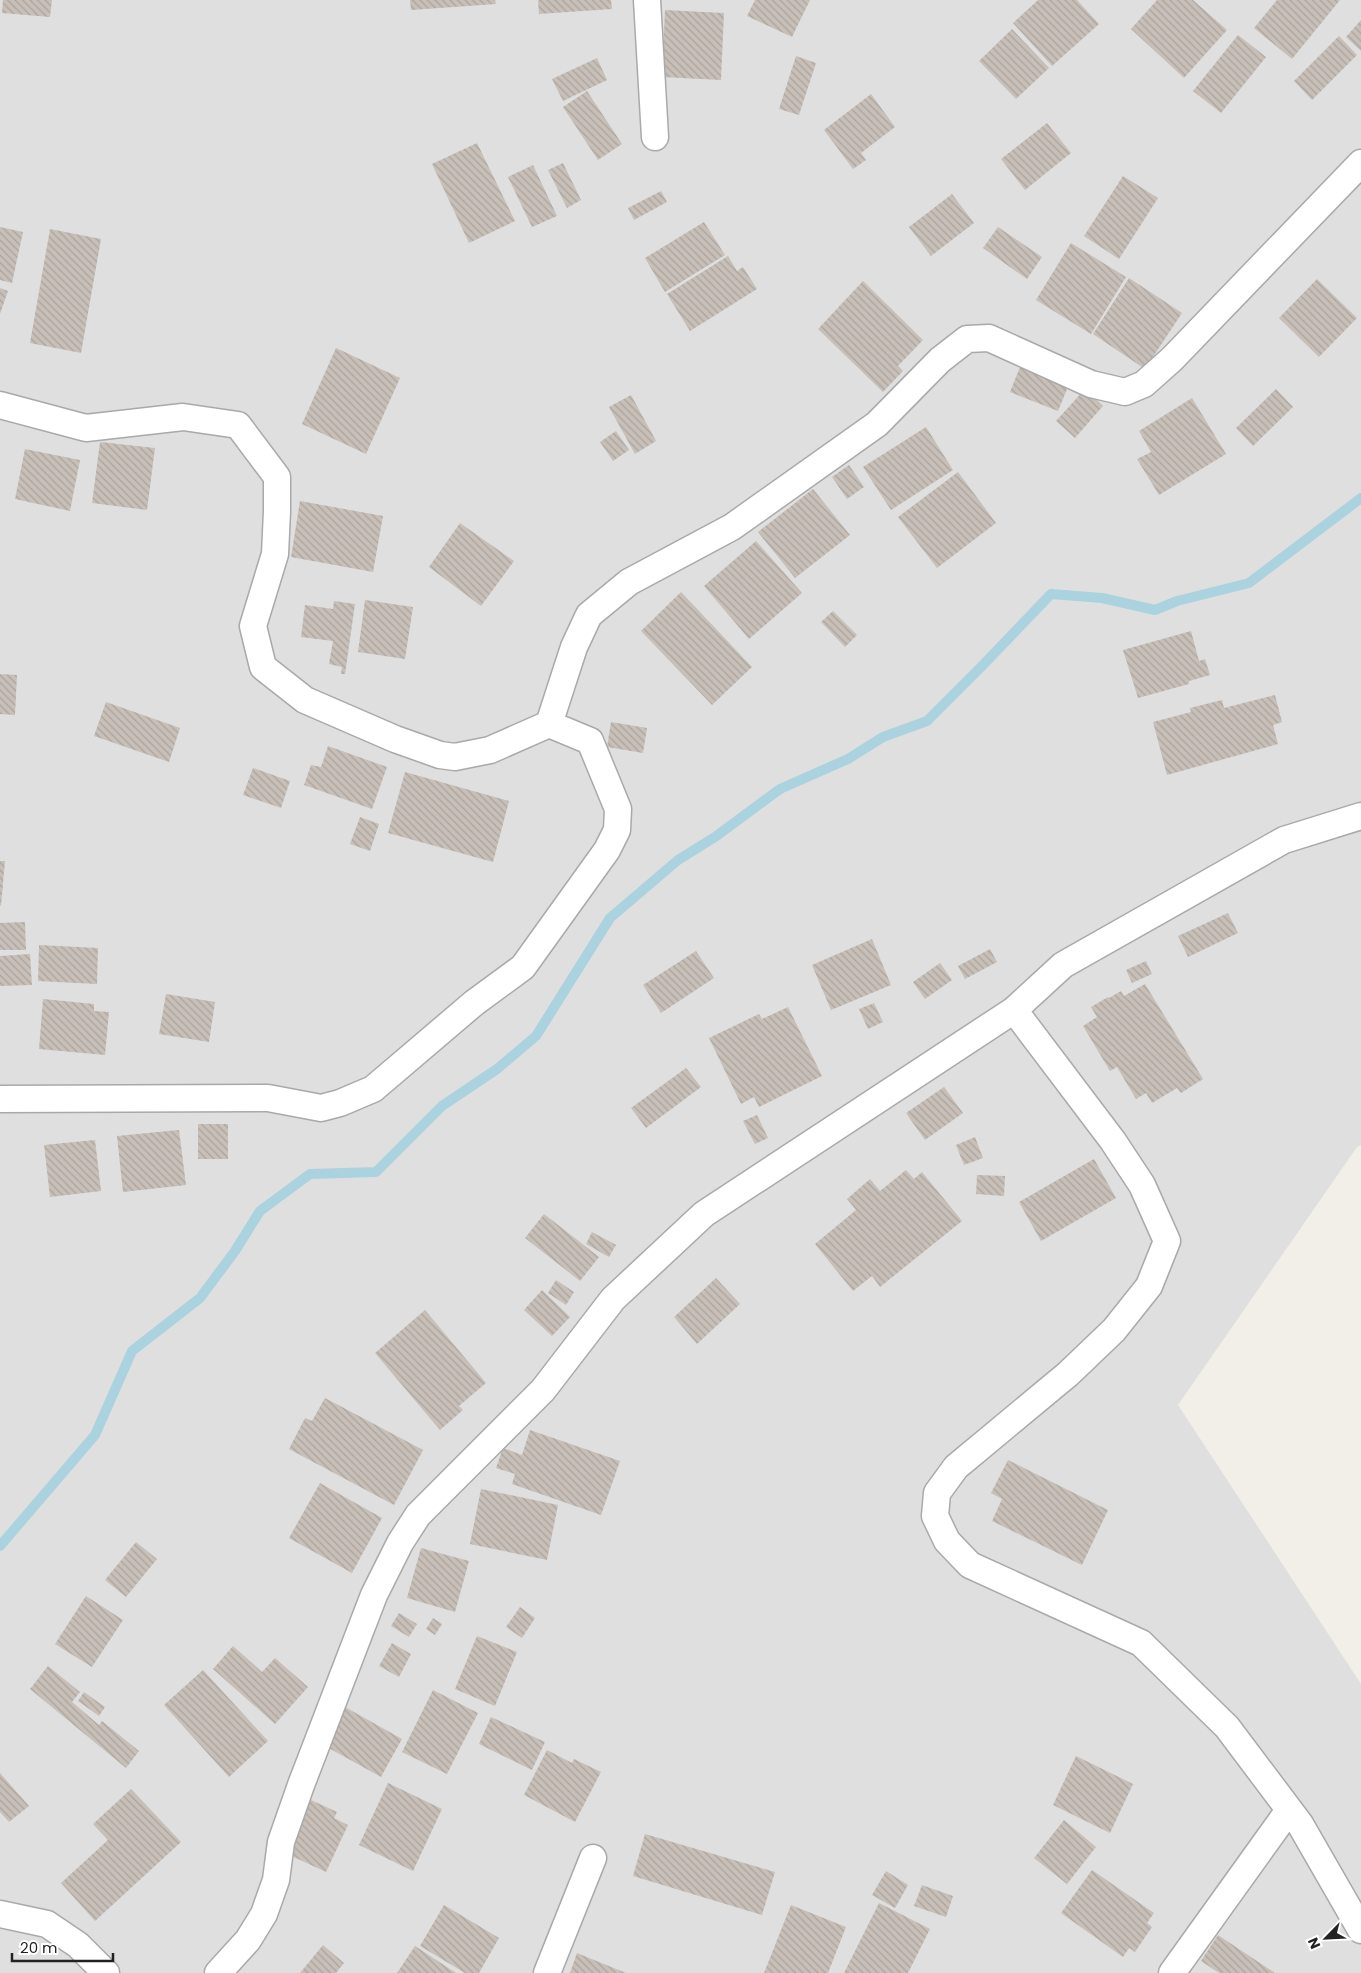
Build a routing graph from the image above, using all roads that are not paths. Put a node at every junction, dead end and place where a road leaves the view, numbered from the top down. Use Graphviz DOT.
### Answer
graph roads {
  1 [pos="647,0"];
  2 [pos="656,137"];
  3 [pos="1361,163"];
  4 [pos="0,405"];
  5 [pos="549,724"];
  6 [pos="1361,816"];
  7 [pos="1014,1010"];
  8 [pos="0,1099"];
  9 [pos="1289,1810"];
  10 [pos="593,1858"];
  11 [pos="0,1914"];
  12 [pos="1361,1930"];
  13 [pos="106,1973"];
  14 [pos="218,1973"];
  15 [pos="547,1973"];
  16 [pos="1172,1973"];
  1 -- 2 [label="street"];
  3 -- 5 [label="street"];
  4 -- 5 [label="street"];
  5 -- 8 [label="street"];
  6 -- 7 [label="street"];
  7 -- 9 [label="street"];
  7 -- 14 [label="street"];
  9 -- 12 [label="street"];
  9 -- 16 [label="street"];
  10 -- 15 [label="street"];
  11 -- 13 [label="street"];
}
